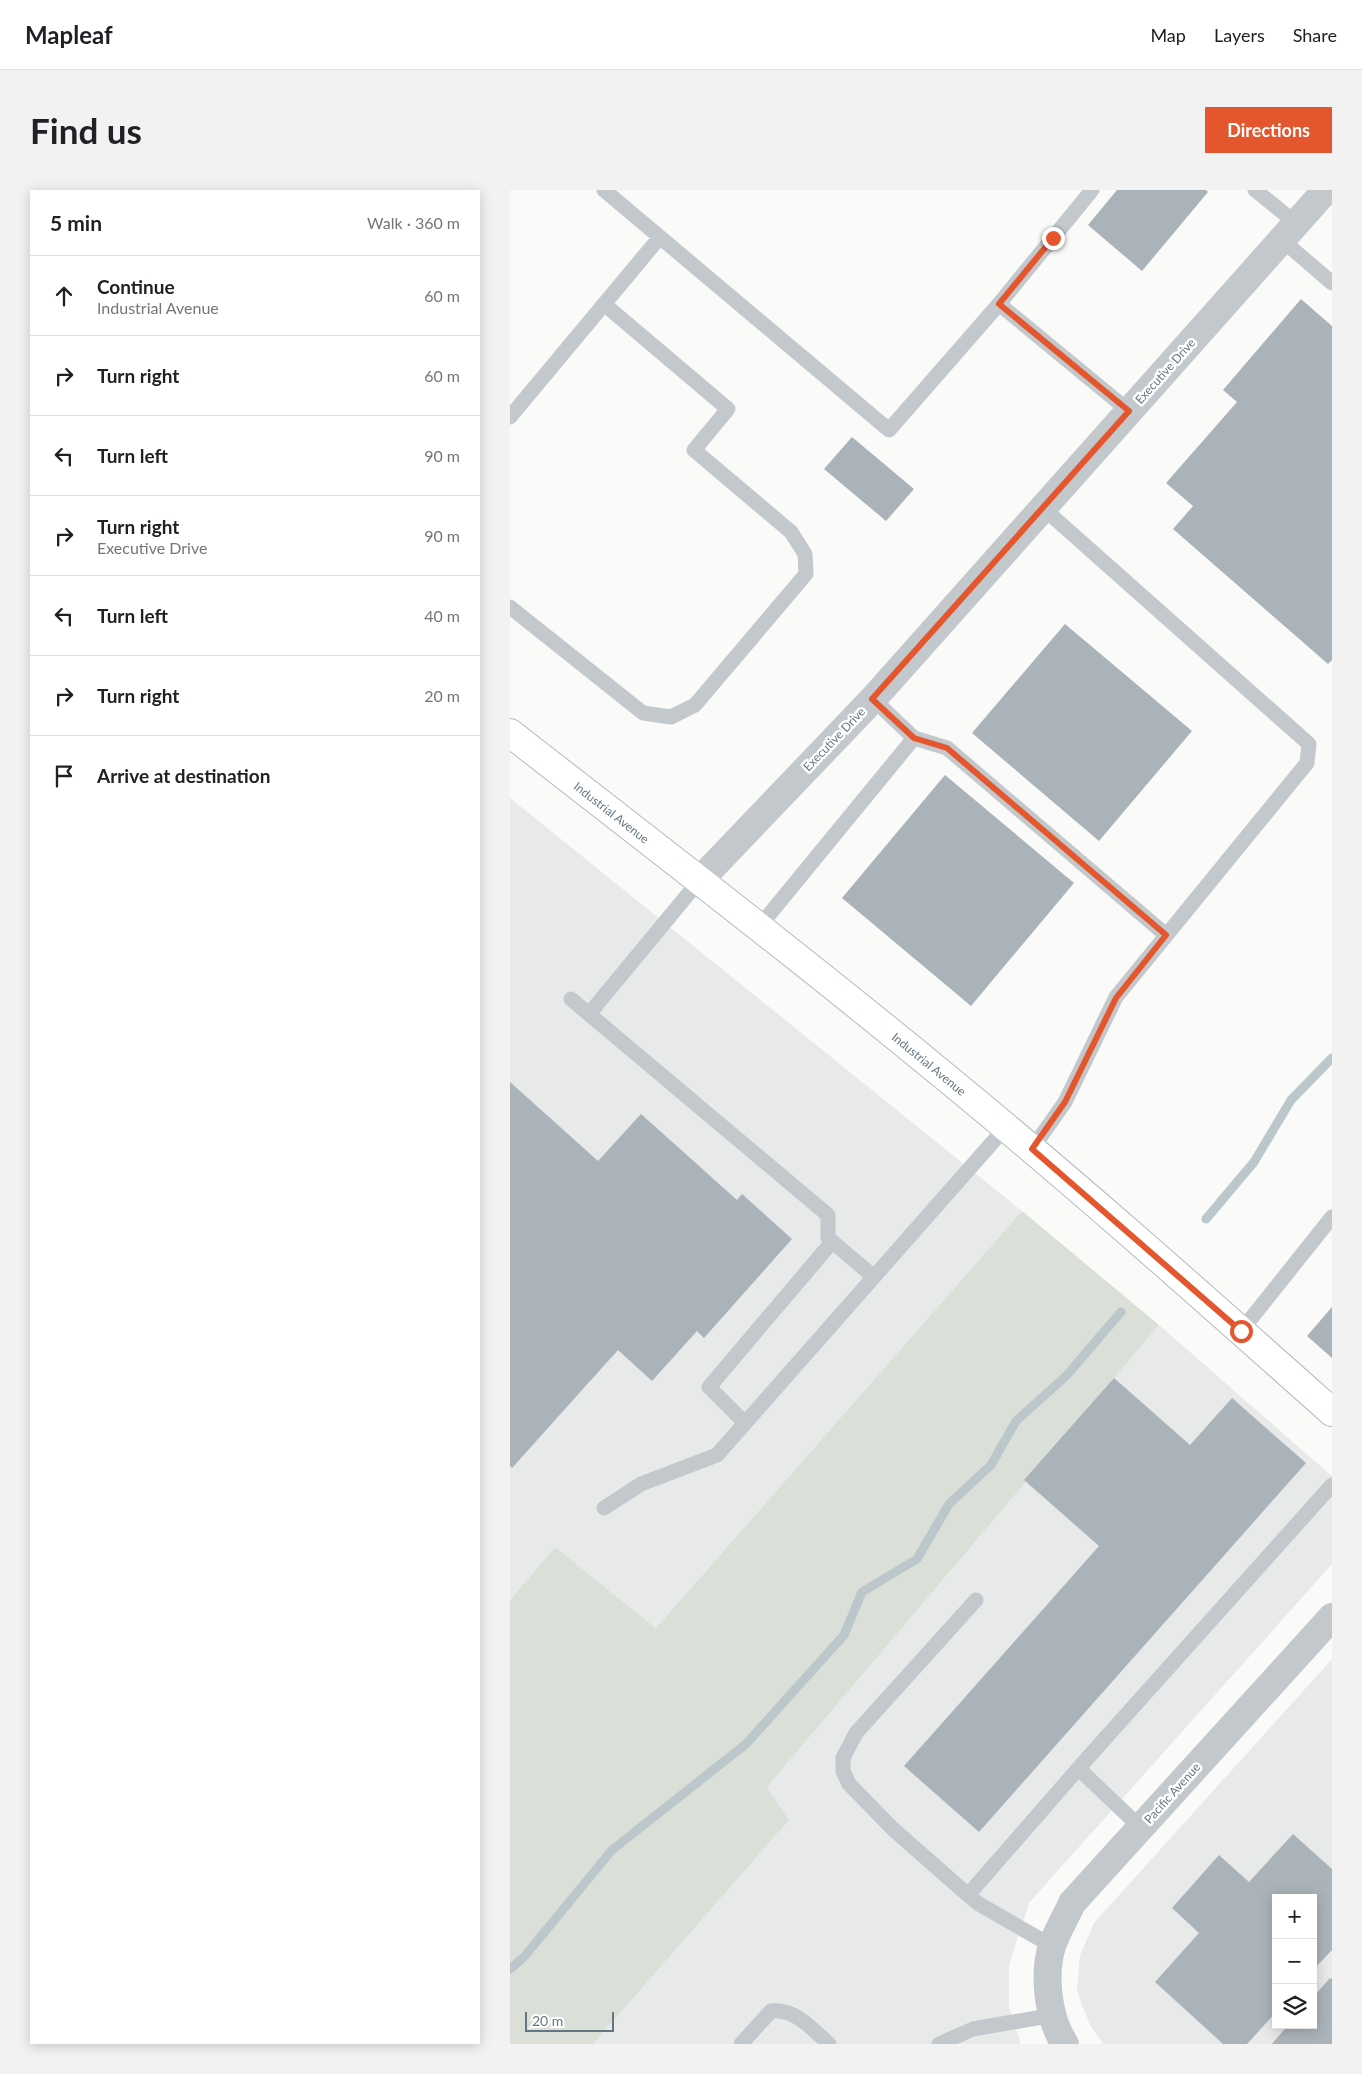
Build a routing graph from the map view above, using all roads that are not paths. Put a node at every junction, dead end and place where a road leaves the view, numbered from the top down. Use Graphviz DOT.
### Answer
graph roads {
  1 [pos="604,190"];
  2 [pos="1092,190"];
  3 [pos="1255,190"];
  4 [pos="1326,190"];
  5 [pos="1289,232"];
  6 [pos="660,237"];
  7 [pos="1332,283"];
  8 [pos="604,304"];
  9 [pos="999,304"];
  10 [pos="1129,411"];
  11 [pos="510,416"];
  12 [pos="1043,508"];
  13 [pos="510,607"];
  14 [pos="872,699"];
  15 [pos="510,733"];
  16 [pos="914,738"];
  17 [pos="698,881"];
  18 [pos="759,927"];
  19 [pos="1166,935"];
  20 [pos="571,999"];
  21 [pos="588,1014"];
  22 [pos="1006,1127"];
  23 [pos="1032,1149"];
  24 [pos="1332,1217"];
  25 [pos="832,1242"];
  26 [pos="874,1276"];
  27 [pos="1241,1331"];
  28 [pos="1332,1412"];
  29 [pos="745,1423"];
  30 [pos="1332,1485"];
  31 [pos="604,1508"];
  32 [pos="976,1600"];
  33 [pos="1332,1617"];
  34 [pos="1079,1768"];
  35 [pos="1140,1827"];
  36 [pos="968,1895"];
  37 [pos="1052,1946"];
  38 [pos="1054,2015"];
  39 [pos="741,2044"];
  40 [pos="829,2044"];
  41 [pos="940,2044"];
  42 [pos="1065,2044"];
  1 -- 6 [label="lane"];
  2 -- 9 [label="lane"];
  3 -- 5 [label="lane"];
  4 -- 5 [label="street, Executive Drive"];
  5 -- 7 [label="lane"];
  5 -- 10 [label="street, Executive Drive"];
  6 -- 8 [label="lane"];
  6 -- 9 [label="lane"];
  8 -- 11 [label="lane"];
  8 -- 13 [label="lane"];
  9 -- 10 [label="lane"];
  10 -- 12 [label="street, Executive Drive"];
  12 -- 14 [label="street, Executive Drive"];
  12 -- 19 [label="lane"];
  14 -- 16 [label="lane"];
  14 -- 17 [label="street, Executive Drive"];
  15 -- 17 [label="main road, Industrial Avenue"];
  16 -- 18 [label="lane"];
  16 -- 19 [label="lane"];
  17 -- 18 [label="main road, Industrial Avenue"];
  17 -- 21 [label="lane"];
  18 -- 22 [label="main road, Industrial Avenue"];
  19 -- 23 [label="lane"];
  20 -- 21 [label="lane"];
  21 -- 25 [label="lane"];
  22 -- 23 [label="main road, Industrial Avenue"];
  22 -- 26 [label="lane"];
  23 -- 27 [label="main road, Industrial Avenue"];
  24 -- 27 [label="lane"];
  25 -- 26 [label="lane"];
  25 -- 29 [label="lane"];
  26 -- 29 [label="lane"];
  27 -- 28 [label="main road, Industrial Avenue"];
  29 -- 31 [label="lane"];
  30 -- 34 [label="lane"];
  32 -- 36 [label="lane"];
  33 -- 35 [label="street, Pacific Avenue"];
  34 -- 35 [label="lane"];
  34 -- 36 [label="lane"];
  35 -- 37 [label="street, Pacific Avenue"];
  36 -- 37 [label="lane"];
  37 -- 38 [label="street, Pacific Avenue"];
  38 -- 41 [label="lane"];
  38 -- 42 [label="street"];
  39 -- 40 [label="lane"];
}
